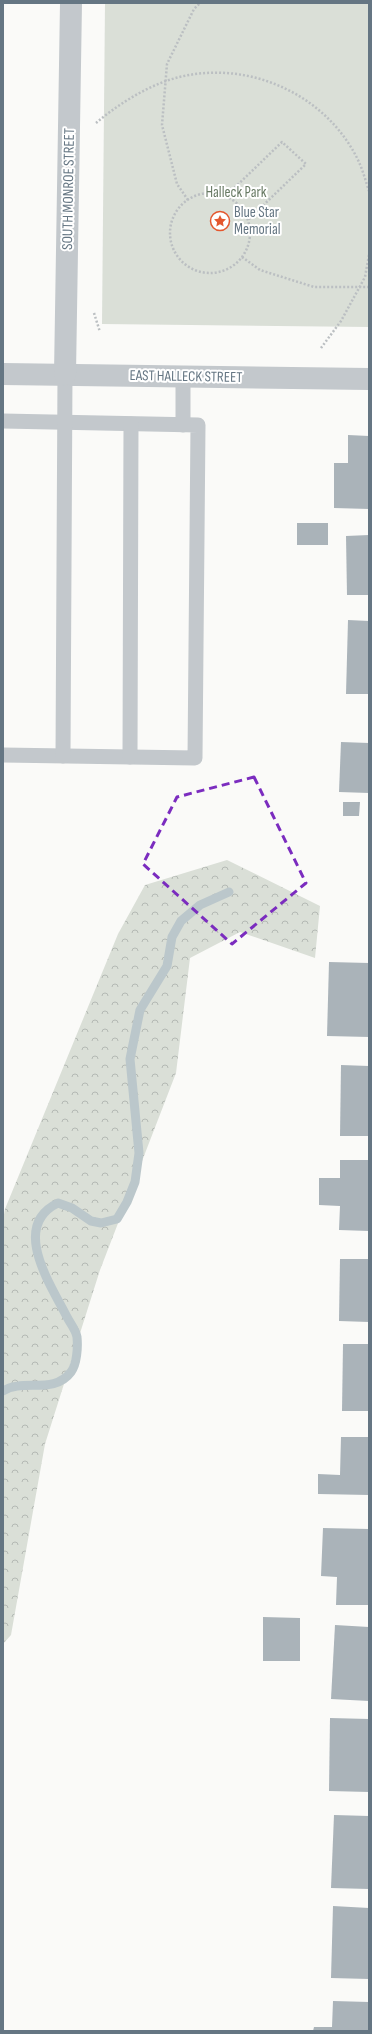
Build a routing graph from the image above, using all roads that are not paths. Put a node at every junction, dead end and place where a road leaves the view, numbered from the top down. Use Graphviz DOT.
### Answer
graph roads {
  1 [pos="71,3"];
  2 [pos="3,374"];
  3 [pos="65,374"];
  4 [pos="183,376"];
  5 [pos="369,379"];
  6 [pos="3,421"];
  7 [pos="65,421"];
  8 [pos="130,424"];
  9 [pos="190,425"];
  10 [pos="3,755"];
  11 [pos="63,756"];
  12 [pos="130,757"];
  1 -- 3 [label="street, SOUTH MONROE STREET"];
  2 -- 3 [label="street, EAST HALLECK STREET"];
  3 -- 4 [label="street, EAST HALLECK STREET"];
  3 -- 7 [label="lane"];
  4 -- 5 [label="street, EAST HALLECK STREET"];
  4 -- 9 [label="lane"];
  6 -- 7 [label="lane"];
  7 -- 8 [label="lane"];
  7 -- 11 [label="lane"];
  8 -- 9 [label="lane"];
  8 -- 12 [label="lane"];
  9 -- 12 [label="lane"];
  10 -- 11 [label="lane"];
  11 -- 12 [label="lane"];
}
